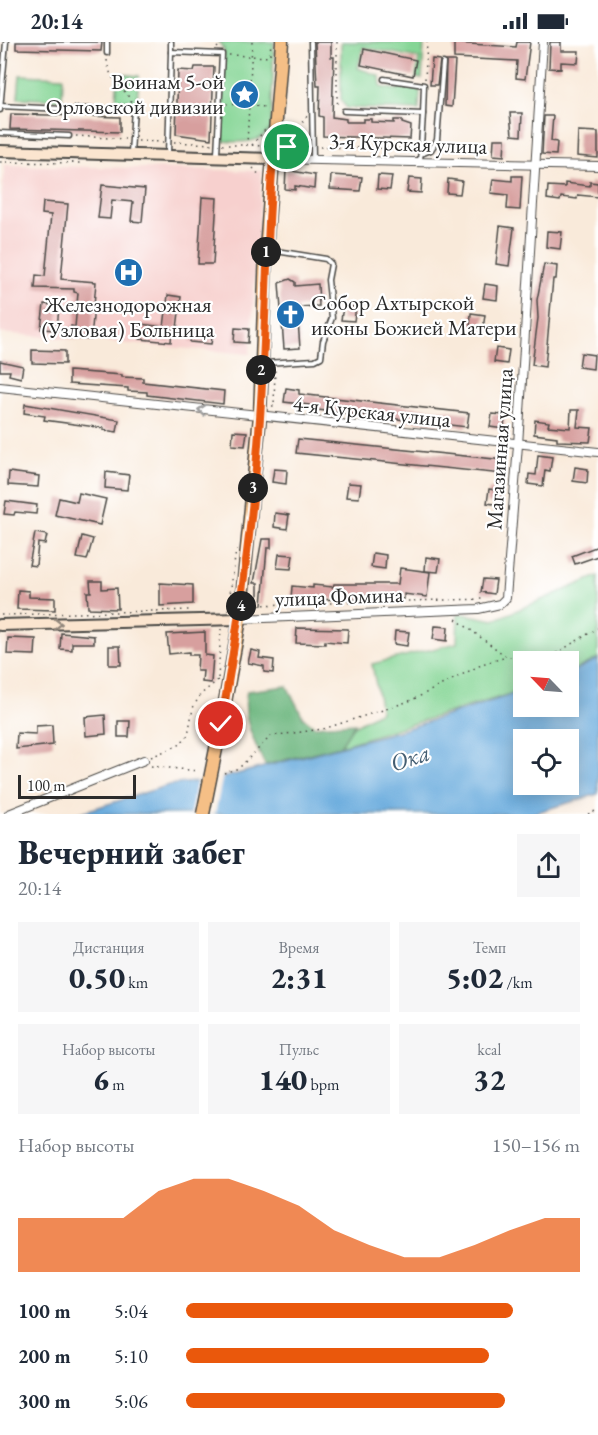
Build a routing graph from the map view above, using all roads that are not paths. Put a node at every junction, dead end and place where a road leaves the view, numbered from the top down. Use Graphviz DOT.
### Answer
graph roads {
  1 [pos="6,42"];
  2 [pos="106,42"];
  3 [pos="171,42"];
  4 [pos="282,42"];
  5 [pos="311,42"];
  6 [pos="543,42"];
  7 [pos="171,52"];
  8 [pos="106,53"];
  9 [pos="443,63"];
  10 [pos="384,79"];
  11 [pos="1,95"];
  12 [pos="0,108"];
  13 [pos="63,109"];
  14 [pos="75,109"];
  15 [pos="344,111"];
  16 [pos="423,114"];
  17 [pos="0,133"];
  18 [pos="69,136"];
  19 [pos="0,151"];
  20 [pos="421,152"];
  21 [pos="278,153"];
  22 [pos="131,154"];
  23 [pos="168,155"];
  24 [pos="217,156"];
  25 [pos="313,160"];
  26 [pos="420,163"];
  27 [pos="534,166"];
  28 [pos="598,166"];
  29 [pos="266,249"];
  30 [pos="261,363"];
  31 [pos="0,387"];
  32 [pos="260,416"];
  33 [pos="518,445"];
  34 [pos="598,452"];
  35 [pos="500,604"];
  36 [pos="240,619"];
  37 [pos="0,625"];
  38 [pos="144,760"];
  39 [pos="9,814"];
  40 [pos="203,814"];
  1 -- 11 [label="lane"];
  2 -- 8 [label="lane"];
  3 -- 7 [label="lane"];
  4 -- 21 [label="main road"];
  5 -- 25 [label="lane"];
  6 -- 27 [label="street, Магазинная улица"];
  7 -- 23 [label="lane"];
  7 -- 24 [label="lane"];
  9 -- 20 [label="lane"];
  10 -- 16 [label="lane"];
  11 -- 12 [label="lane"];
  12 -- 13 [label="lane"];
  14 -- 22 [label="lane"];
  15 -- 16 [label="lane"];
  16 -- 20 [label="lane"];
  17 -- 18 [label="lane"];
  19 -- 22 [label="main road, 3-я Курская улица"];
  20 -- 26 [label="lane"];
  21 -- 24 [label="main road, 3-я Курская улица"];
  21 -- 25 [label="street, 3-я Курская улица"];
  21 -- 29 [label="main road"];
  22 -- 23 [label="main road, 3-я Курская улица"];
  23 -- 24 [label="main road, 3-я Курская улица"];
  25 -- 26 [label="street, 3-я Курская улица"];
  26 -- 27 [label="street, 3-я Курская улица"];
  27 -- 28 [label="street, 3-я Курская улица"];
  27 -- 33 [label="street, Магазинная улица"];
  29 -- 30 [label="main road"];
  29 -- 30 [label="lane"];
  30 -- 32 [label="main road"];
  32 -- 31 [label="street, 4-я Курская улица, one-way"];
  32 -- 33 [label="street, 4-я Курская улица"];
  32 -- 36 [label="main road"];
  33 -- 34 [label="street, 4-я Курская улица"];
  33 -- 35 [label="street, Магазинная улица"];
  35 -- 36 [label="street, улица Фомина"];
  37 -- 36 [label="main road, улица Фомина, one-way"];
  36 -- 40 [label="main road, bridge"];
  38 -- 39 [label="street"];
}
